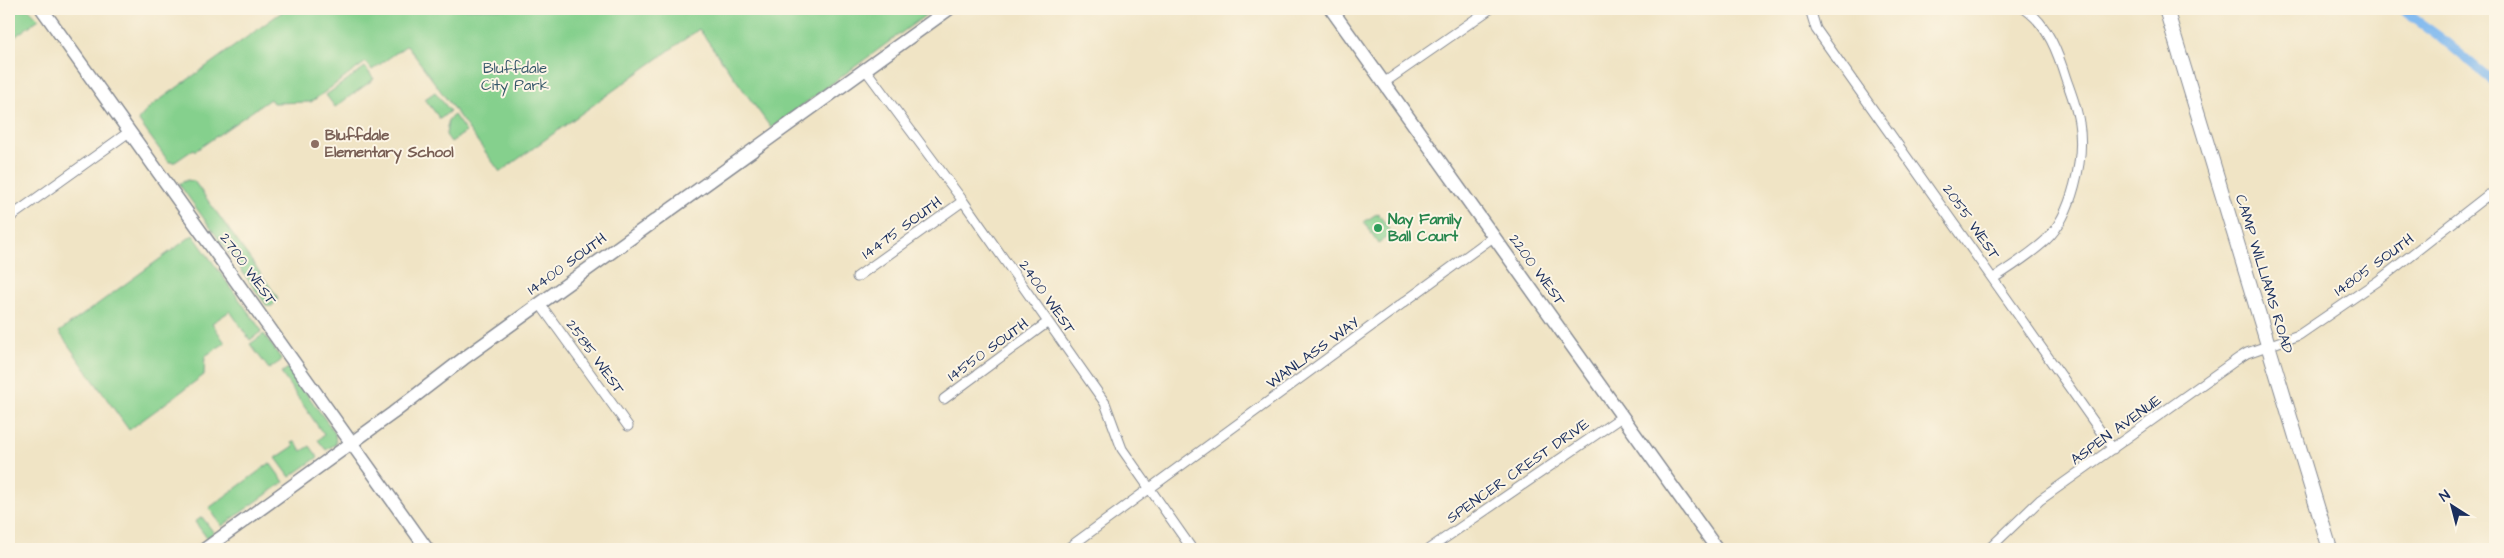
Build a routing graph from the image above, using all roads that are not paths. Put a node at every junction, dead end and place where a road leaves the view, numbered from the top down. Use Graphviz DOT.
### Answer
graph roads {
  1 [pos="949,9"];
  2 [pos="1331,9"];
  3 [pos="1490,9"];
  4 [pos="1810,9"];
  5 [pos="2025,9"];
  6 [pos="2166,9"];
  7 [pos="47,11"];
  8 [pos="865,69"];
  9 [pos="1385,82"];
  10 [pos="129,132"];
  11 [pos="963,201"];
  12 [pos="2495,205"];
  13 [pos="9,218"];
  14 [pos="1493,237"];
  15 [pos="857,277"];
  16 [pos="1994,278"];
  17 [pos="540,304"];
  18 [pos="1048,322"];
  19 [pos="2268,346"];
  20 [pos="944,399"];
  21 [pos="1623,416"];
  22 [pos="628,426"];
  23 [pos="352,443"];
  24 [pos="2113,449"];
  25 [pos="1150,491"];
  26 [pos="205,549"];
  27 [pos="427,549"];
  28 [pos="1067,549"];
  29 [pos="1192,549"];
  30 [pos="1429,549"];
  31 [pos="1717,549"];
  32 [pos="1989,549"];
  33 [pos="2330,549"];
  1 -- 8 [label="main road, 14400 SOUTH"];
  2 -- 9 [label="main road, 2200 WEST"];
  3 -- 9 [label="street"];
  4 -- 16 [label="street, 2055 WEST"];
  5 -- 16 [label="street"];
  6 -- 19 [label="main road, CAMP WILLIAMS ROAD"];
  7 -- 10 [label="main road, 2700 WEST"];
  8 -- 11 [label="street, 2400 WEST"];
  8 -- 17 [label="main road, 14400 SOUTH"];
  9 -- 14 [label="main road, 2200 WEST"];
  10 -- 13 [label="street"];
  10 -- 23 [label="main road, 2700 WEST"];
  11 -- 15 [label="street, 14475 SOUTH"];
  11 -- 18 [label="street, 2400 WEST"];
  12 -- 19 [label="street, 14805 SOUTH"];
  14 -- 21 [label="main road, 2200 WEST"];
  14 -- 25 [label="street, WANLASS WAY"];
  16 -- 24 [label="street, 2055 WEST"];
  17 -- 22 [label="street, 2585 WEST"];
  17 -- 23 [label="main road, 14400 SOUTH"];
  18 -- 20 [label="street, 14550 SOUTH"];
  18 -- 25 [label="street, 2400 WEST"];
  19 -- 24 [label="street, ASPEN AVENUE"];
  19 -- 33 [label="main road, CAMP WILLIAMS ROAD"];
  21 -- 30 [label="street, SPENCER CREST DRIVE"];
  21 -- 31 [label="main road, 2200 WEST"];
  23 -- 26 [label="main road, 14400 SOUTH"];
  23 -- 27 [label="main road, 2700 WEST"];
  24 -- 32 [label="street, ASPEN AVENUE"];
  25 -- 28 [label="street, WANLASS WAY"];
  25 -- 29 [label="street, 2400 WEST"];
}
